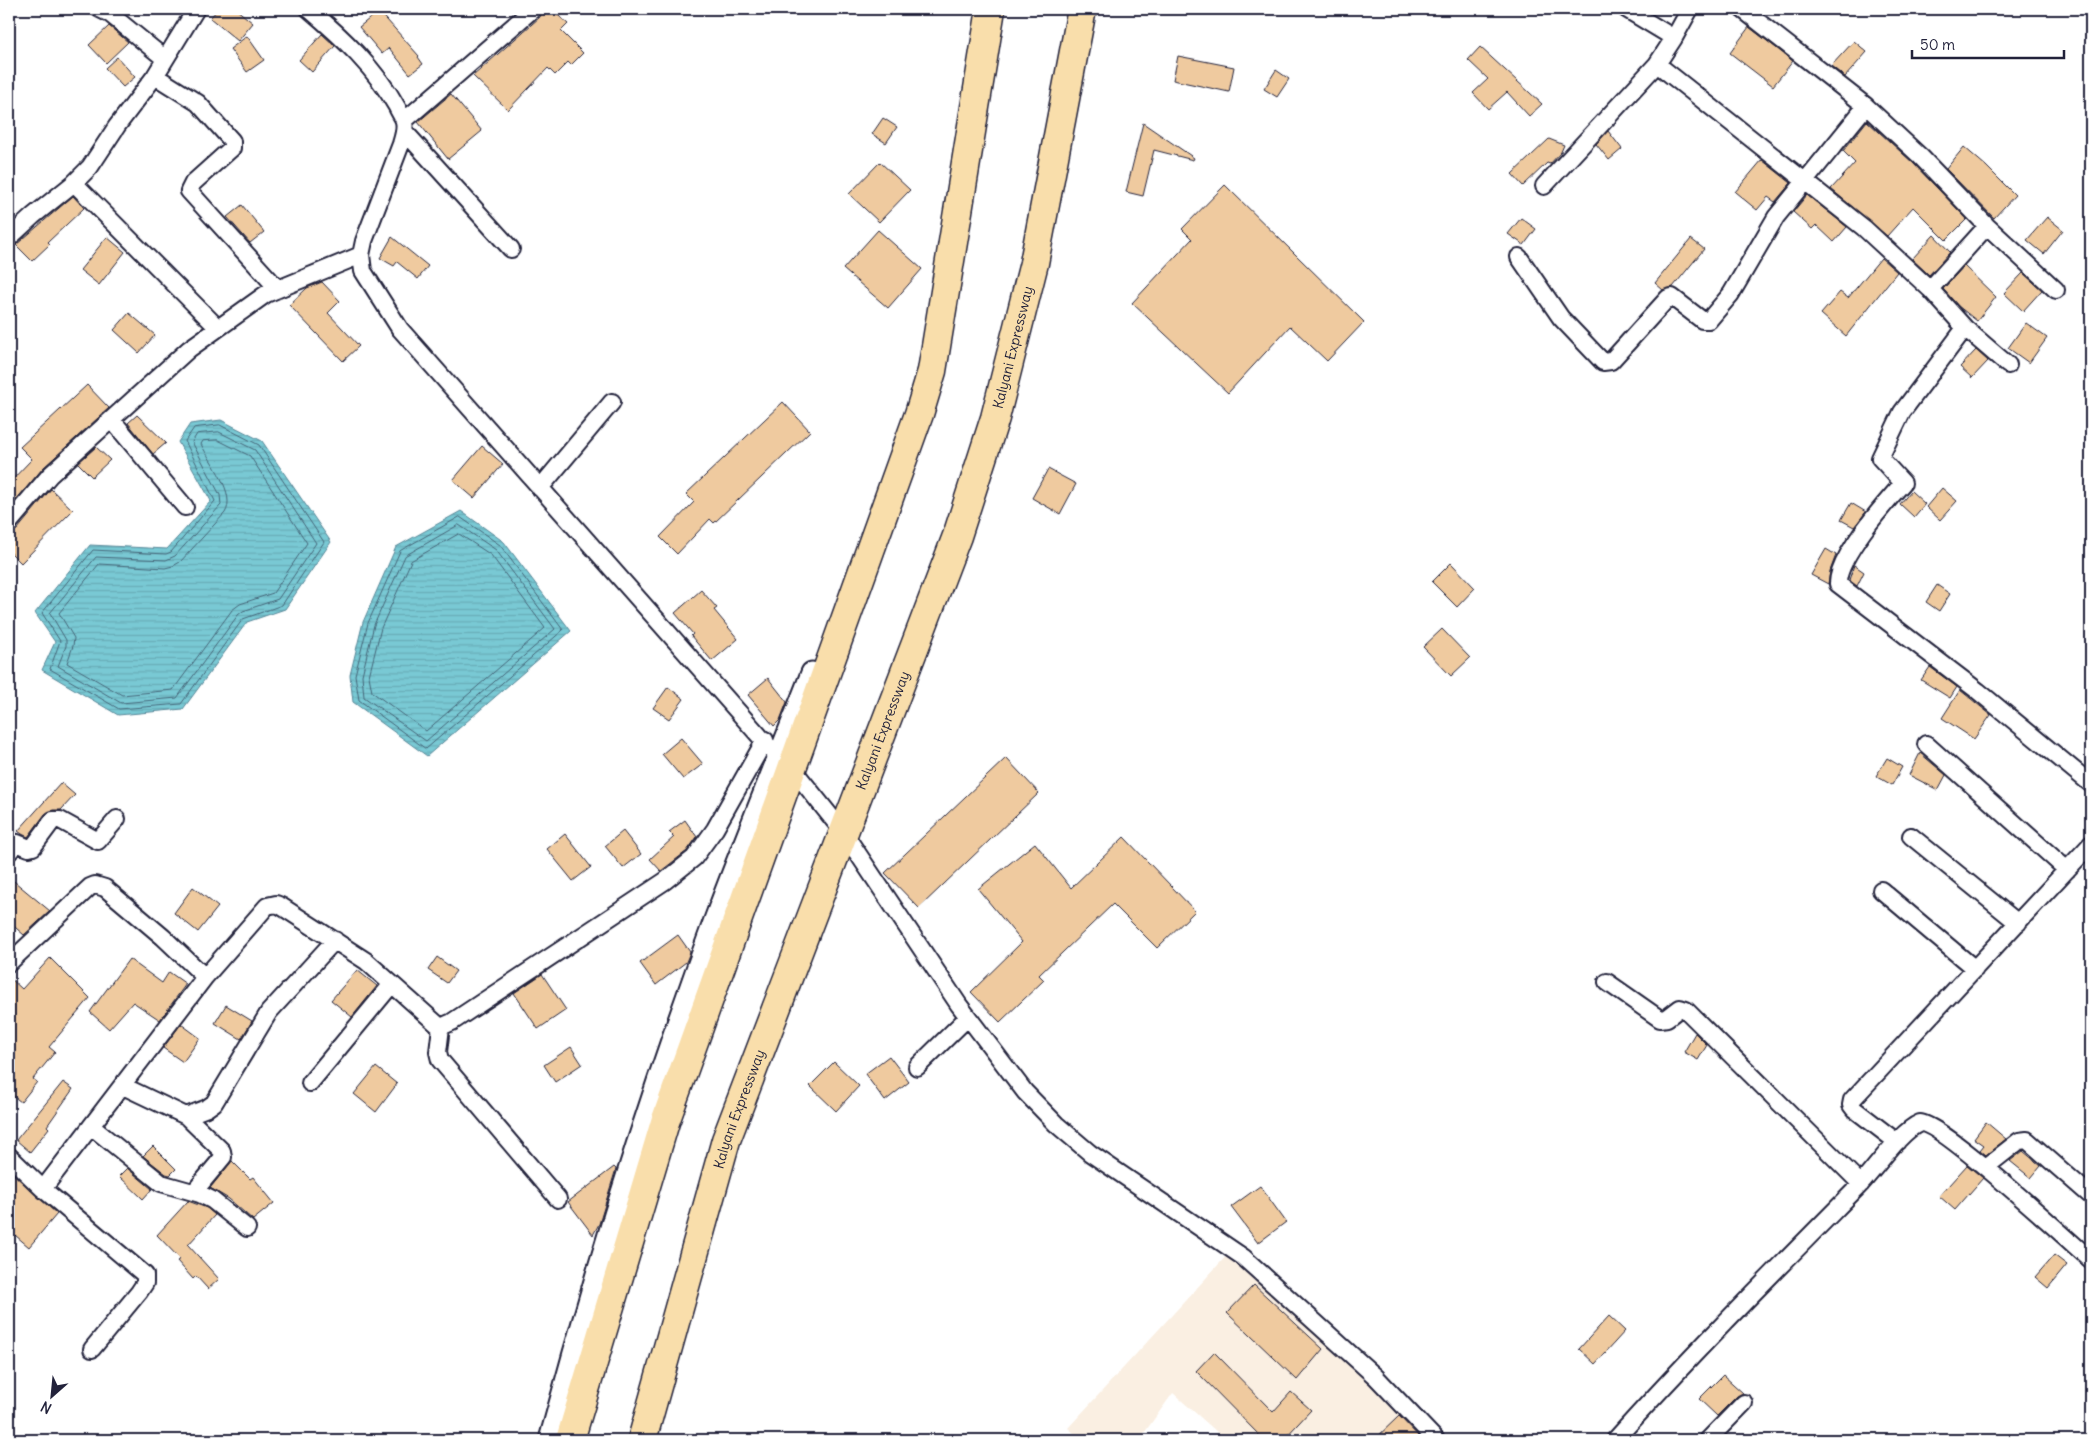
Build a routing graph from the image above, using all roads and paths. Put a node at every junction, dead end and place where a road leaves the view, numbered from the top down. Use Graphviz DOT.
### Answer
graph roads {
  1 [pos="100,9"];
  2 [pos="196,9"];
  3 [pos="309,9"];
  4 [pos="533,9"];
  5 [pos="991,9"];
  6 [pos="1082,9"];
  7 [pos="1626,9"];
  8 [pos="1690,9"];
  9 [pos="1742,9"];
  10 [pos="1674,38"];
  11 [pos="164,58"];
  12 [pos="1657,64"];
  13 [pos="155,76"];
  14 [pos="1866,106"];
  15 [pos="404,127"];
  16 [pos="1806,181"];
  17 [pos="74,183"];
  18 [pos="1544,186"];
  19 [pos="1987,226"];
  20 [pos="9,238"];
  21 [pos="511,249"];
  22 [pos="361,255"];
  23 [pos="1519,257"];
  24 [pos="278,289"];
  25 [pos="1930,289"];
  26 [pos="2056,290"];
  27 [pos="218,328"];
  28 [pos="1965,328"];
  29 [pos="2008,365"];
  30 [pos="612,402"];
  31 [pos="112,420"];
  32 [pos="540,488"];
  33 [pos="185,507"];
  34 [pos="9,523"];
  35 [pos="764,740"];
  36 [pos="1926,744"];
  37 [pos="785,763"];
  38 [pos="2091,784"];
  39 [pos="117,819"];
  40 [pos="844,833"];
  41 [pos="1911,836"];
  42 [pos="2091,844"];
  43 [pos="9,852"];
  44 [pos="2067,870"];
  45 [pos="1881,890"];
  46 [pos="2018,923"];
  47 [pos="335,940"];
  48 [pos="9,963"];
  49 [pos="1975,969"];
  50 [pos="205,977"];
  51 [pos="1606,982"];
  52 [pos="392,984"];
  53 [pos="968,1017"];
  54 [pos="441,1027"];
  55 [pos="917,1067"];
  56 [pos="310,1083"];
  57 [pos="123,1086"];
  58 [pos="186,1116"];
  59 [pos="91,1126"];
  60 [pos="1897,1142"];
  61 [pos="9,1156"];
  62 [pos="1986,1167"];
  63 [pos="1861,1184"];
  64 [pos="43,1188"];
  65 [pos="194,1192"];
  66 [pos="2091,1196"];
  67 [pos="558,1199"];
  68 [pos="247,1228"];
  69 [pos="2091,1260"];
  70 [pos="92,1349"];
  71 [pos="1744,1403"];
  72 [pos="550,1440"];
  73 [pos="570,1440"];
  74 [pos="642,1440"];
  75 [pos="1436,1440"];
  76 [pos="1615,1440"];
  77 [pos="1708,1440"];
  1 -- 11 [label="street"];
  2 -- 11 [label="street"];
  3 -- 15 [label="street"];
  4 -- 15 [label="street"];
  5 -- 37 [label="highway"];
  6 -- 40 [label="highway, Kalyani Expressway"];
  7 -- 10 [label="street"];
  8 -- 10 [label="street"];
  9 -- 14 [label="street"];
  10 -- 12 [label="street"];
  11 -- 13 [label="street"];
  12 -- 16 [label="street"];
  12 -- 18 [label="street"];
  13 -- 17 [label="street"];
  13 -- 24 [label="street"];
  14 -- 16 [label="street"];
  14 -- 19 [label="street"];
  15 -- 21 [label="street"];
  15 -- 22 [label="street"];
  16 -- 23 [label="street"];
  16 -- 25 [label="street"];
  17 -- 20 [label="street"];
  17 -- 27 [label="street"];
  19 -- 25 [label="street"];
  19 -- 26 [label="street"];
  22 -- 24 [label="street"];
  22 -- 32 [label="street"];
  24 -- 27 [label="street"];
  25 -- 28 [label="street"];
  27 -- 31 [label="street"];
  28 -- 29 [label="street"];
  28 -- 38 [label="street"];
  30 -- 32 [label="street"];
  31 -- 33 [label="street"];
  31 -- 34 [label="street"];
  32 -- 35 [label="street"];
  35 -- 37 [label="street"];
  35 -- 54 [label="street"];
  36 -- 44 [label="street"];
  37 -- 40 [label="street"];
  37 -- 72 [label="street"];
  37 -- 73 [label="highway"];
  39 -- 43 [label="street"];
  40 -- 53 [label="street"];
  40 -- 74 [label="highway, Kalyani Expressway"];
  41 -- 46 [label="street"];
  42 -- 44 [label="street"];
  44 -- 46 [label="street"];
  45 -- 49 [label="street"];
  46 -- 49 [label="street"];
  47 -- 50 [label="street"];
  47 -- 52 [label="street"];
  47 -- 58 [label="street"];
  48 -- 50 [label="street"];
  49 -- 60 [label="street"];
  50 -- 57 [label="street"];
  51 -- 63 [label="street"];
  52 -- 54 [label="street"];
  52 -- 56 [label="street"];
  53 -- 55 [label="street"];
  53 -- 75 [label="street"];
  54 -- 67 [label="street"];
  57 -- 58 [label="street"];
  57 -- 59 [label="street"];
  58 -- 65 [label="street"];
  59 -- 64 [label="street"];
  59 -- 65 [label="street"];
  60 -- 62 [label="street"];
  60 -- 63 [label="street"];
  61 -- 64 [label="street"];
  62 -- 66 [label="street"];
  62 -- 69 [label="street"];
  63 -- 76 [label="street"];
  64 -- 70 [label="street"];
  65 -- 68 [label="street"];
  71 -- 77 [label="street"];
}
